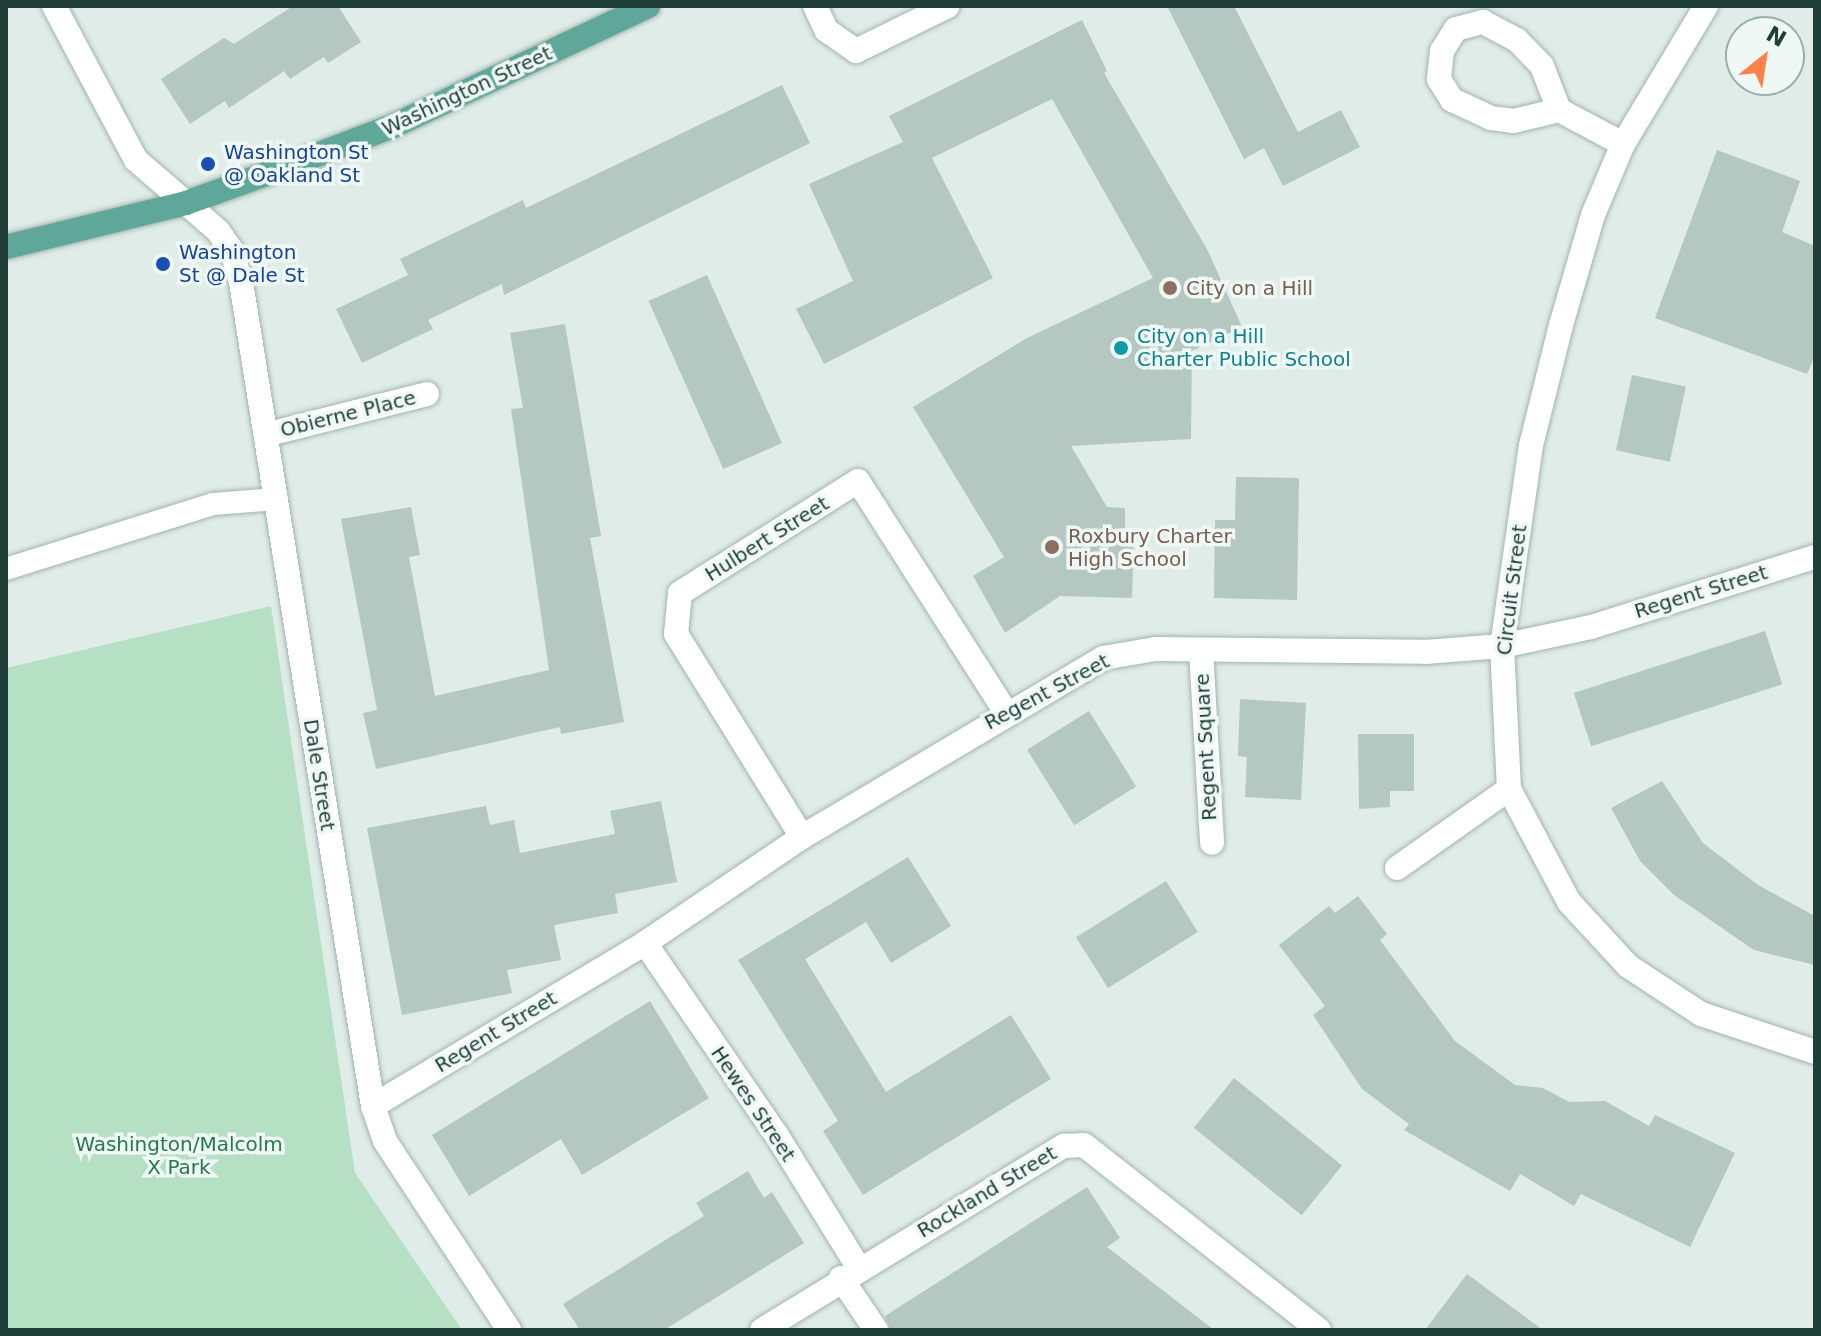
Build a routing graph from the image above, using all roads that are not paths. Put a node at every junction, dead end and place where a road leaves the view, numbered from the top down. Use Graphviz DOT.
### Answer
graph roads {
  1 [pos="54,6"];
  2 [pos="648,6"];
  3 [pos="815,6"];
  4 [pos="948,6"];
  5 [pos="1706,6"];
  6 [pos="1559,110"];
  7 [pos="1623,144"];
  8 [pos="186,203"];
  9 [pos="6,247"];
  10 [pos="427,394"];
  11 [pos="269,434"];
  12 [pos="277,499"];
  13 [pos="1815,557"];
  14 [pos="6,569"];
  15 [pos="1502,646"];
  16 [pos="1201,650"];
  17 [pos="1006,712"];
  18 [pos="1509,789"];
  19 [pos="802,837"];
  20 [pos="1212,843"];
  21 [pos="1397,868"];
  22 [pos="645,943"];
  23 [pos="1815,1052"];
  24 [pos="373,1106"];
  25 [pos="849,1272"];
  26 [pos="509,1330"];
  27 [pos="762,1330"];
  28 [pos="876,1330"];
  29 [pos="1319,1330"];
  1 -- 8 [label="street, Dale Street"];
  2 -- 8 [label="main road, Washington Street"];
  3 -- 4 [label="street"];
  5 -- 7 [label="street, Circuit Street"];
  6 -- 6 [label="street"];
  6 -- 7 [label="street"];
  7 -- 15 [label="street, Circuit Street"];
  8 -- 9 [label="main road, Washington Street"];
  8 -- 11 [label="street, Dale Street"];
  10 -- 11 [label="street, Obierne Place"];
  11 -- 12 [label="street, Dale Street"];
  12 -- 14 [label="lane"];
  12 -- 24 [label="street, Dale Street"];
  13 -- 15 [label="street, Regent Street"];
  15 -- 16 [label="street, Regent Street"];
  15 -- 18 [label="street, Circuit Street"];
  16 -- 17 [label="street, Regent Street"];
  16 -- 20 [label="street, Regent Square"];
  17 -- 19 [label="street, Regent Street"];
  17 -- 19 [label="street, Hulbert Street"];
  18 -- 21 [label="street"];
  18 -- 23 [label="street, Circuit Street"];
  19 -- 22 [label="street, Regent Street"];
  22 -- 24 [label="street, Regent Street"];
  22 -- 25 [label="street, Hewes Street"];
  24 -- 26 [label="street, Dale Street"];
  25 -- 27 [label="street, Rockland Street"];
  25 -- 28 [label="street, Hewes Street"];
  25 -- 29 [label="street, Rockland Street"];
}
